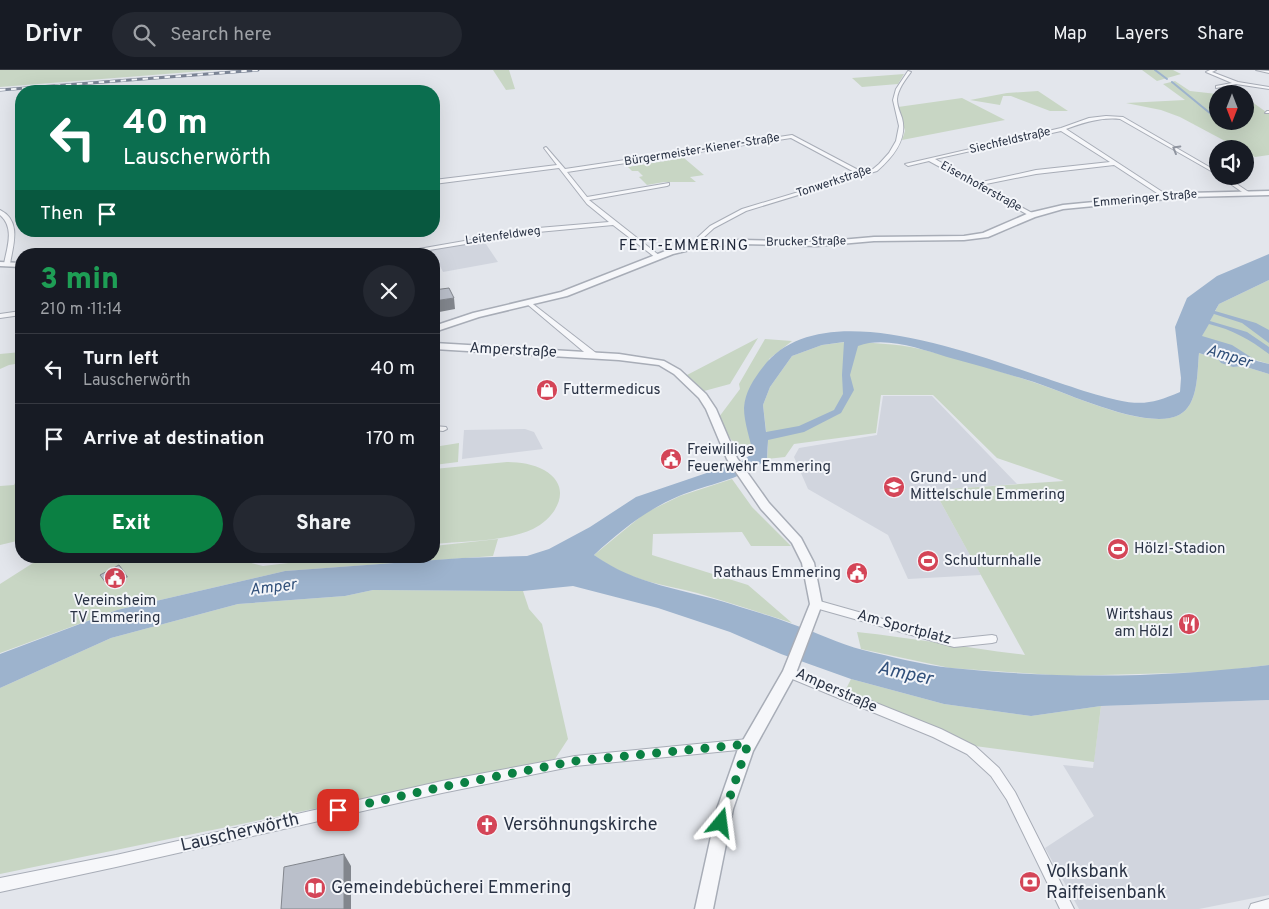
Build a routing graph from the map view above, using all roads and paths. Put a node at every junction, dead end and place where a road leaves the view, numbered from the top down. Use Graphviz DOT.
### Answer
graph roads {
  1 [pos="1214,70"];
  2 [pos="1258,70"];
  3 [pos="909,72"];
  4 [pos="1269,72"];
  5 [pos="1236,83"];
  6 [pos="1226,85"];
  7 [pos="1269,88"];
  8 [pos="1062,129"];
  9 [pos="546,148"];
  10 [pos="930,159"];
  11 [pos="1116,163"];
  12 [pos="908,164"];
  13 [pos="562,169"];
  14 [pos="1209,169"];
  15 [pos="862,174"];
  16 [pos="440,181"];
  17 [pos="667,184"];
  18 [pos="977,184"];
  19 [pos="1235,185"];
  20 [pos="1247,193"];
  21 [pos="1269,193"];
  22 [pos="1166,196"];
  23 [pos="586,199"];
  24 [pos="0,212"];
  25 [pos="1032,215"];
  26 [pos="1024,218"];
  27 [pos="613,223"];
  28 [pos="13,228"];
  29 [pos="702,245"];
  30 [pos="429,248"];
  31 [pos="658,257"];
  32 [pos="3,264"];
  33 [pos="529,303"];
  34 [pos="15,314"];
  35 [pos="0,316"];
  36 [pos="440,327"];
  37 [pos="440,346"];
  38 [pos="593,355"];
  39 [pos="440,429"];
  40 [pos="443,429"];
  41 [pos="816,604"];
  42 [pos="992,639"];
  43 [pos="792,667"];
  44 [pos="748,744"];
  45 [pos="0,885"];
  46 [pos="1269,906"];
  47 [pos="704,909"];
  48 [pos="1067,909"];
  49 [pos="1256,909"];
  1 -- 5 [label="street"];
  2 -- 4 [label="street"];
  3 -- 15 [label="street, Tonwerkstraße"];
  5 -- 6 [label="street"];
  5 -- 7 [label="street"];
  8 -- 10 [label="street, Siechfeldstraße"];
  8 -- 11 [label="street"];
  14 -- 8 [label="street, Siechfeldstraße, one-way"];
  9 -- 13 [label="street"];
  10 -- 12 [label="street, Siechfeldstraße"];
  10 -- 18 [label="street, Eisenhoferstraße"];
  11 -- 18 [label="street"];
  11 -- 22 [label="street"];
  13 -- 15 [label="street, Bürgermeister-Kiener-Straße"];
  13 -- 16 [label="street"];
  13 -- 23 [label="street"];
  15 -- 29 [label="street, Tonwerkstraße"];
  17 -- 23 [label="street"];
  18 -- 25 [label="street, Eisenhoferstraße"];
  19 -- 20 [label="street"];
  20 -- 21 [label="street, Emmeringer Straße"];
  20 -- 22 [label="street, Emmeringer Straße"];
  22 -- 25 [label="street, Emmeringer Straße"];
  23 -- 27 [label="street"];
  24 -- 28 [label="street"];
  25 -- 26 [label="street, Emmeringer Straße"];
  26 -- 29 [label="street, Brucker Straße"];
  27 -- 30 [label="street, Leitenfeldweg"];
  27 -- 31 [label="street"];
  28 -- 32 [label="street"];
  29 -- 31 [label="street, Brucker Straße"];
  31 -- 33 [label="street, Brucker Straße"];
  33 -- 36 [label="street, Brucker Straße"];
  33 -- 38 [label="street, Amperstraße"];
  34 -- 35 [label="street"];
  37 -- 38 [label="street, Amperstraße"];
  38 -- 41 [label="street, Amperstraße"];
  39 -- 40 [label="street"];
  41 -- 42 [label="street, Am Sportplatz"];
  41 -- 43 [label="street, Amperstraße"];
  43 -- 44 [label="street"];
  43 -- 48 [label="street, Amperstraße"];
  44 -- 45 [label="street, Lauscherwörth"];
  44 -- 47 [label="street"];
  46 -- 49 [label="street"];
}
